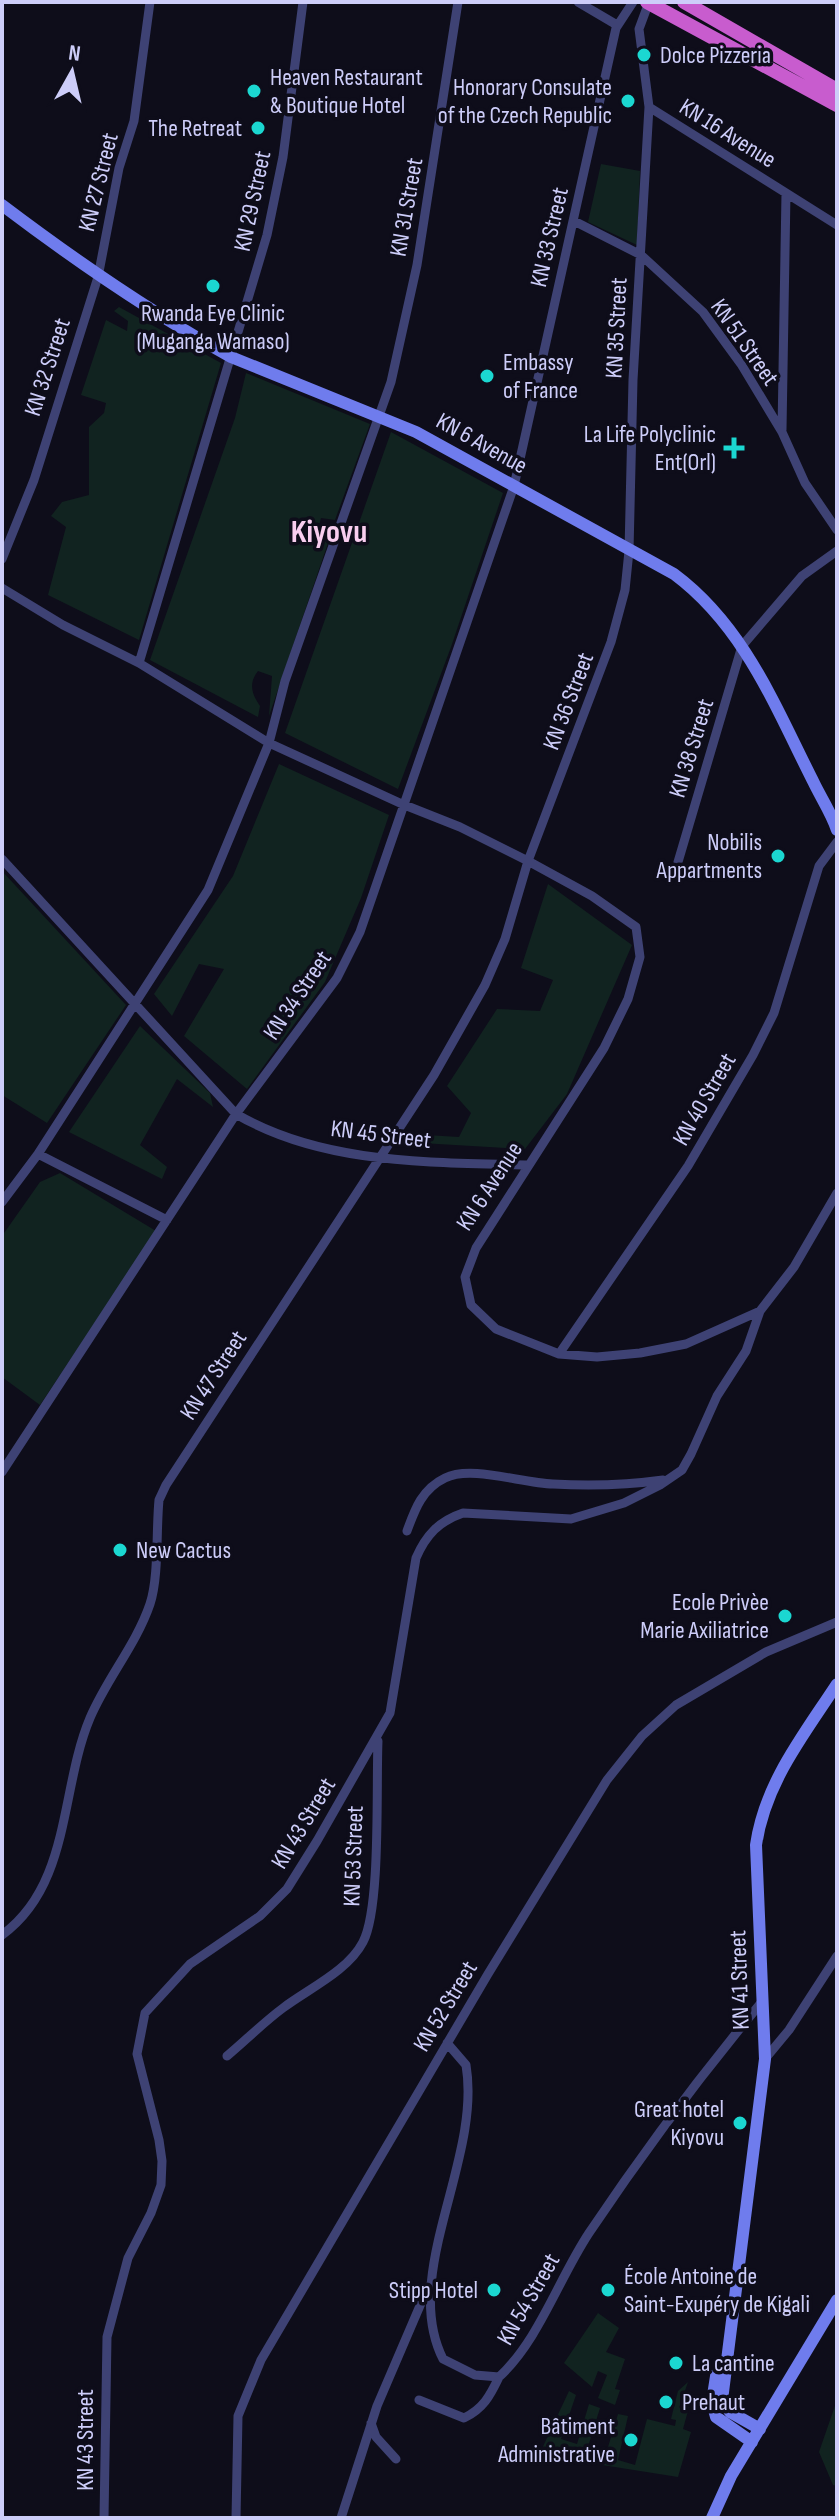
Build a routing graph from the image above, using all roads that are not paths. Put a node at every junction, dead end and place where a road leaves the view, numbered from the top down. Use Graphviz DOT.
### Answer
graph roads {
  1 [pos="150,2"];
  2 [pos="303,2"];
  3 [pos="458,2"];
  4 [pos="578,2"];
  5 [pos="633,2"];
  6 [pos="648,2"];
  7 [pos="684,2"];
  8 [pos="617,25"];
  9 [pos="837,90"];
  10 [pos="837,105"];
  11 [pos="649,107"];
  12 [pos="786,193"];
  13 [pos="2,205"];
  14 [pos="574,221"];
  15 [pos="837,225"];
  16 [pos="641,255"];
  17 [pos="98,277"];
  18 [pos="231,357"];
  19 [pos="381,416"];
  20 [pos="782,432"];
  21 [pos="514,486"];
  22 [pos="837,530"];
  23 [pos="629,551"];
  24 [pos="837,551"];
  25 [pos="2,559"];
  26 [pos="2,588"];
  27 [pos="742,646"];
  28 [pos="139,663"];
  29 [pos="269,743"];
  30 [pos="402,804"];
  31 [pos="835,812"];
  32 [pos="837,830"];
  33 [pos="837,842"];
  34 [pos="2,859"];
  35 [pos="528,861"];
  36 [pos="678,862"];
  37 [pos="135,1005"];
  38 [pos="236,1114"];
  39 [pos="38,1154"];
  40 [pos="378,1158"];
  41 [pos="529,1165"];
  42 [pos="837,1193"];
  43 [pos="2,1202"];
  44 [pos="167,1220"];
  45 [pos="760,1311"];
  46 [pos="559,1354"];
  47 [pos="2,1472"];
  48 [pos="671,1480"];
  49 [pos="407,1531"];
  50 [pos="837,1622"];
  51 [pos="837,1684"];
  52 [pos="378,1737"];
  53 [pos="2,1935"];
  54 [pos="837,1956"];
  55 [pos="761,2003"];
  56 [pos="447,2043"];
  57 [pos="227,2056"];
  58 [pos="765,2059"];
  59 [pos="429,2284"];
  60 [pos="736,2293"];
  61 [pos="837,2300"];
  62 [pos="499,2377"];
  63 [pos="419,2400"];
  64 [pos="371,2423"];
  65 [pos="760,2429"];
  66 [pos="752,2442"];
  67 [pos="396,2459"];
  68 [pos="715,2516"];
  69 [pos="104,2518"];
  70 [pos="236,2518"];
  71 [pos="341,2518"];
  1 -- 17 [label="street, KN 27 Street"];
  2 -- 18 [label="street, KN 29 Street"];
  3 -- 19 [label="street, KN 31 Street"];
  4 -- 8 [label="street"];
  5 -- 8 [label="street, KN 33 Street"];
  6 -- 10 [label="highway"];
  6 -- 11 [label="street, KN 16 Avenue"];
  7 -- 9 [label="highway"];
  8 -- 14 [label="street, KN 33 Street"];
  11 -- 12 [label="street, KN 16 Avenue"];
  11 -- 16 [label="street, KN 35 Street"];
  12 -- 15 [label="street, KN 16 Avenue"];
  12 -- 20 [label="street"];
  13 -- 17 [label="main road, KN 6 Avenue"];
  14 -- 16 [label="street, KN 51 Street"];
  14 -- 21 [label="street, KN 33 Street"];
  16 -- 20 [label="street, KN 51 Street"];
  16 -- 23 [label="street, KN 35 Street"];
  17 -- 18 [label="main road, KN 6 Avenue"];
  17 -- 25 [label="street, KN 32 Street"];
  18 -- 19 [label="main road, KN 6 Avenue"];
  18 -- 28 [label="street, KN 29 Street"];
  19 -- 21 [label="main road, KN 6 Avenue"];
  19 -- 29 [label="street, KN 31 Street"];
  20 -- 22 [label="street, KN 51 Street"];
  21 -- 23 [label="main road, KN 6 Avenue"];
  21 -- 30 [label="street, KN 34 Street"];
  23 -- 27 [label="main road, KN 6 Avenue"];
  23 -- 35 [label="street, KN 36 Street"];
  24 -- 27 [label="street"];
  26 -- 28 [label="street, KN 6 Avenue"];
  27 -- 31 [label="main road, KN 6 Avenue"];
  27 -- 36 [label="street, KN 38 Street"];
  28 -- 29 [label="street, KN 6 Avenue"];
  29 -- 30 [label="street, KN 6 Avenue"];
  29 -- 37 [label="street, KN 31 Street"];
  30 -- 35 [label="street, KN 6 Avenue"];
  30 -- 38 [label="street, KN 34 Street"];
  31 -- 32 [label="main road, KN 6 Avenue"];
  33 -- 46 [label="street, KN 40 Street"];
  34 -- 37 [label="street, KN 45 Street"];
  35 -- 40 [label="street, KN 47 Street"];
  35 -- 41 [label="street, KN 6 Avenue"];
  37 -- 38 [label="street, KN 45 Street"];
  37 -- 39 [label="street, KN 31 Street"];
  38 -- 40 [label="street, KN 45 Street"];
  38 -- 44 [label="street, KN 34 Street"];
  39 -- 43 [label="street, KN 31 Street"];
  39 -- 44 [label="street"];
  40 -- 41 [label="street, KN 45 Street"];
  40 -- 53 [label="street, KN 47 Street"];
  41 -- 46 [label="street, KN 6 Avenue"];
  42 -- 45 [label="street, KN 6 Avenue"];
  44 -- 47 [label="street, KN 34 Street"];
  45 -- 46 [label="street, KN 6 Avenue"];
  45 -- 48 [label="street, KN 43 Street"];
  48 -- 49 [label="street"];
  48 -- 52 [label="street, KN 43 Street"];
  50 -- 56 [label="street, KN 52 Street"];
  51 -- 55 [label="main road, KN 41 Street"];
  52 -- 57 [label="street, KN 53 Street"];
  52 -- 69 [label="street, KN 43 Street"];
  54 -- 58 [label="street"];
  55 -- 58 [label="main road, KN 41 Street"];
  55 -- 62 [label="street, KN 54 Street"];
  56 -- 59 [label="street, KN 54 Street"];
  56 -- 70 [label="street, KN 52 Street"];
  58 -- 60 [label="main road, KN 41 Street"];
  59 -- 62 [label="street, KN 54 Street"];
  59 -- 64 [label="street"];
  60 -- 65 [label="main road, KN 41 Street"];
  60 -- 66 [label="main road, KN 41 Street"];
  61 -- 65 [label="main road"];
  62 -- 63 [label="street"];
  64 -- 67 [label="street"];
  64 -- 71 [label="street"];
  65 -- 66 [label="main road"];
  66 -- 68 [label="main road"];
}
